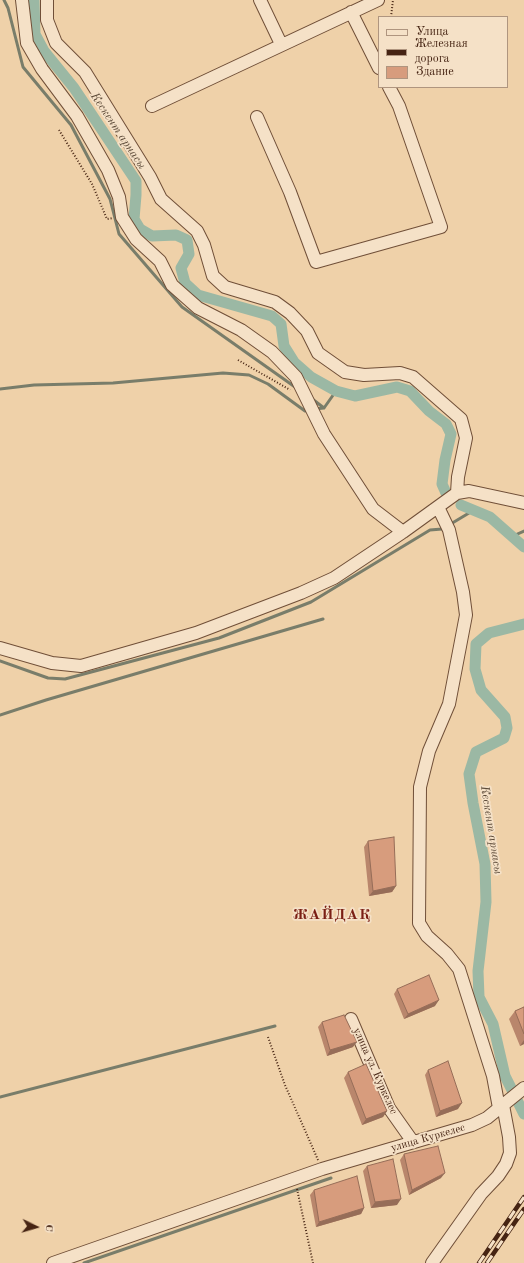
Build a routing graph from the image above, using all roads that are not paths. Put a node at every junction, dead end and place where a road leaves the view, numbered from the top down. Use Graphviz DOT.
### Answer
graph roads {
  1 [pos="22,0"];
  2 [pos="48,0"];
  3 [pos="260,0"];
  4 [pos="378,0"];
  5 [pos="351,12"];
  6 [pos="281,44"];
  7 [pos="378,66"];
  8 [pos="390,88"];
  9 [pos="152,106"];
  10 [pos="257,118"];
  11 [pos="457,493"];
  12 [pos="524,503"];
  13 [pos="438,507"];
  14 [pos="403,532"];
  15 [pos="0,648"];
  16 [pos="351,1020"];
  17 [pos="524,1088"];
  18 [pos="504,1104"];
  19 [pos="413,1142"];
  20 [pos="53,1263"];
  21 [pos="432,1263"];
  1 -- 14 [label="street"];
  2 -- 11 [label="street"];
  3 -- 6 [label="street"];
  4 -- 5 [label="street"];
  5 -- 6 [label="street"];
  5 -- 7 [label="street"];
  6 -- 9 [label="street"];
  8 -- 10 [label="street"];
  11 -- 12 [label="street"];
  11 -- 13 [label="street"];
  13 -- 14 [label="street"];
  13 -- 18 [label="street"];
  14 -- 15 [label="street"];
  16 -- 19 [label="street, улица ул. Куркелес"];
  17 -- 18 [label="street, улица Куркелес"];
  18 -- 19 [label="street, улица Куркелес"];
  18 -- 21 [label="street"];
  19 -- 20 [label="street, улица Куркелес"];
}
